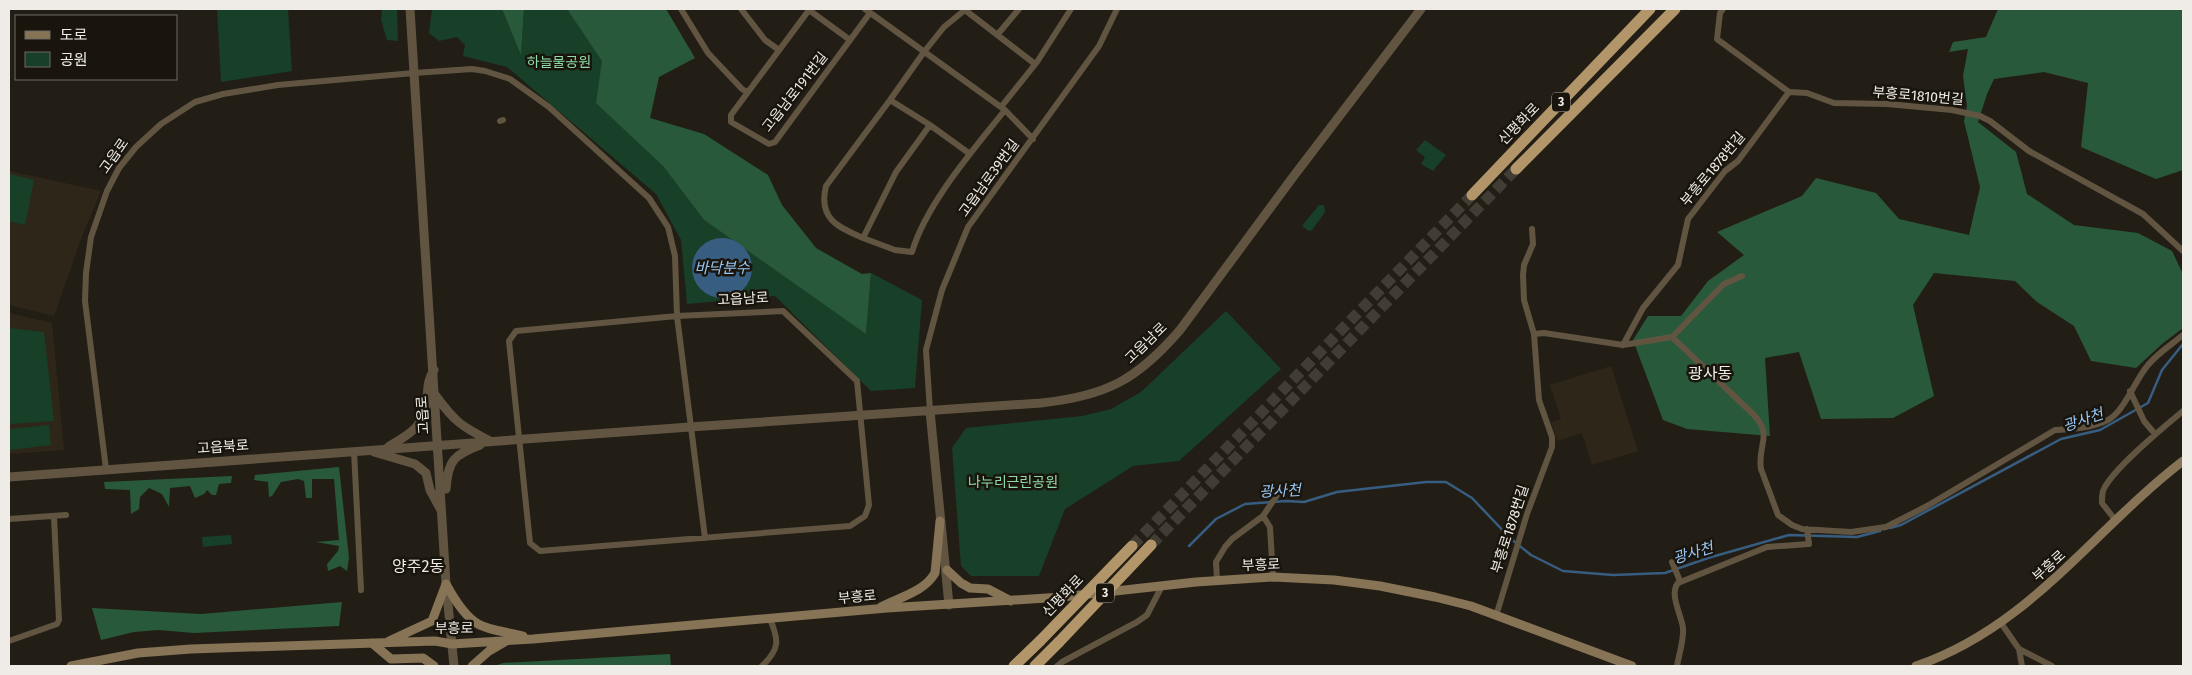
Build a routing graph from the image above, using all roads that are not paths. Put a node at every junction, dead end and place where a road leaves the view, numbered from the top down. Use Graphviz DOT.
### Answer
graph roads {
  1 [pos="410,9"];
  2 [pos="681,9"];
  3 [pos="740,9"];
  4 [pos="809,9"];
  5 [pos="965,9"];
  6 [pos="1019,9"];
  7 [pos="1071,9"];
  8 [pos="1117,9"];
  9 [pos="1421,9"];
  10 [pos="1650,9"];
  11 [pos="1675,9"];
  12 [pos="1723,9"];
  13 [pos="868,11"];
  14 [pos="998,34"];
  15 [pos="850,40"];
  16 [pos="779,50"];
  17 [pos="924,52"];
  18 [pos="1035,64"];
  19 [pos="414,73"];
  20 [pos="747,92"];
  21 [pos="1789,92"];
  22 [pos="890,100"];
  23 [pos="1003,109"];
  24 [pos="930,125"];
  25 [pos="1033,139"];
  26 [pos="970,154"];
  27 [pos="1516,169"];
  28 [pos="1472,194"];
  29 [pos="1532,230"];
  30 [pos="863,238"];
  31 [pos="2183,251"];
  32 [pos="1742,276"];
  33 [pos="677,316"];
  34 [pos="1534,334"];
  35 [pos="1672,336"];
  36 [pos="2183,336"];
  37 [pos="1623,345"];
  38 [pos="434,370"];
  39 [pos="2131,393"];
  40 [pos="436,396"];
  41 [pos="930,411"];
  42 [pos="2183,411"];
  43 [pos="861,415"];
  44 [pos="690,427"];
  45 [pos="2155,434"];
  46 [pos="520,439"];
  47 [pos="490,441"];
  48 [pos="439,444"];
  49 [pos="385,448"];
  50 [pos="366,450"];
  51 [pos="354,451"];
  52 [pos="2183,462"];
  53 [pos="106,470"];
  54 [pos="9,477"];
  55 [pos="1281,489"];
  56 [pos="443,513"];
  57 [pos="66,515"];
  58 [pos="1263,516"];
  59 [pos="54,517"];
  60 [pos="9,519"];
  61 [pos="940,521"];
  62 [pos="2116,521"];
  63 [pos="443,523"];
  64 [pos="1807,530"];
  65 [pos="706,538"];
  66 [pos="1151,545"];
  67 [pos="1132,546"];
  68 [pos="1672,563"];
  69 [pos="946,570"];
  70 [pos="1273,577"];
  71 [pos="1217,581"];
  72 [pos="1680,581"];
  73 [pos="446,584"];
  74 [pos="1162,586"];
  75 [pos="361,590"];
  76 [pos="1011,601"];
  77 [pos="949,605"];
  78 [pos="876,609"];
  79 [pos="1496,616"];
  80 [pos="770,619"];
  81 [pos="2002,623"];
  82 [pos="533,639"];
  83 [pos="507,640"];
  84 [pos="9,641"];
  85 [pos="372,643"];
  86 [pos="386,643"];
  87 [pos="452,644"];
  88 [pos="2019,649"];
  89 [pos="2050,665"];
  90 [pos="71,666"];
  91 [pos="434,666"];
  92 [pos="454,666"];
  93 [pos="472,666"];
  94 [pos="762,666"];
  95 [pos="1014,666"];
  96 [pos="1035,666"];
  97 [pos="1057,666"];
  98 [pos="1632,666"];
  99 [pos="1677,666"];
  100 [pos="1916,666"];
  101 [pos="2022,666"];
  1 -- 19 [label="street, 고읍로"];
  2 -- 20 [label="street"];
  3 -- 16 [label="street"];
  4 -- 15 [label="street, 고읍남로191번길"];
  4 -- 16 [label="street, 고읍남로191번길"];
  5 -- 14 [label="street"];
  5 -- 17 [label="street"];
  6 -- 14 [label="street"];
  7 -- 18 [label="street"];
  8 -- 25 [label="street, 고읍남로39번길"];
  9 -- 41 [label="street, 고읍남로"];
  10 -- 28 [label="highway, 신평화로 / 3"];
  11 -- 27 [label="highway, 신평화로 / 3"];
  12 -- 21 [label="street"];
  13 -- 15 [label="street, 고읍남로191번길"];
  13 -- 17 [label="street, 고읍남로191번길"];
  14 -- 18 [label="street"];
  15 -- 20 [label="street, 고읍남로191번길"];
  16 -- 20 [label="street, 고읍남로191번길"];
  17 -- 22 [label="street"];
  17 -- 23 [label="street, 고읍남로191번길"];
  18 -- 23 [label="street"];
  19 -- 33 [label="street, 고읍로"];
  19 -- 38 [label="street, 고읍로"];
  19 -- 53 [label="street, 고읍로"];
  21 -- 31 [label="street, 부흥로1810번길"];
  21 -- 37 [label="street, 부흥로1878번길"];
  22 -- 24 [label="street"];
  22 -- 30 [label="street"];
  23 -- 25 [label="street, 고읍남로191번길"];
  23 -- 26 [label="street"];
  24 -- 26 [label="street"];
  24 -- 30 [label="street"];
  25 -- 41 [label="street, 고읍남로39번길"];
  26 -- 30 [label="street"];
  29 -- 34 [label="street, 부흥로1878번길"];
  32 -- 35 [label="street"];
  33 -- 43 [label="street, 고읍남로"];
  33 -- 44 [label="street"];
  33 -- 46 [label="street, 고읍남로"];
  34 -- 37 [label="street"];
  34 -- 79 [label="street, 부흥로1878번길"];
  35 -- 37 [label="street"];
  35 -- 64 [label="street"];
  36 -- 39 [label="street"];
  38 -- 40 [label="street, 고읍로"];
  38 -- 49 [label="street"];
  39 -- 45 [label="street"];
  39 -- 64 [label="street"];
  40 -- 47 [label="street"];
  40 -- 48 [label="street, 고읍로"];
  41 -- 43 [label="street, 고읍남로"];
  41 -- 61 [label="street"];
  42 -- 45 [label="street"];
  43 -- 44 [label="street, 고읍남로"];
  43 -- 65 [label="street, 고읍남로"];
  44 -- 46 [label="street, 고읍남로"];
  44 -- 65 [label="street"];
  45 -- 62 [label="street"];
  46 -- 47 [label="street"];
  46 -- 65 [label="street, 고읍남로"];
  47 -- 48 [label="street"];
  47 -- 63 [label="street"];
  48 -- 49 [label="street, 고읍북로"];
  48 -- 56 [label="street, 고읍로"];
  49 -- 50 [label="street, 고읍북로"];
  50 -- 51 [label="street, 고읍북로"];
  50 -- 56 [label="street"];
  51 -- 53 [label="street, 고읍북로"];
  51 -- 75 [label="street"];
  52 -- 62 [label="main road, 부흥로"];
  53 -- 54 [label="street, 고읍북로"];
  55 -- 58 [label="street"];
  56 -- 63 [label="street, 고읍로"];
  57 -- 59 [label="street"];
  58 -- 70 [label="street"];
  58 -- 71 [label="street"];
  59 -- 60 [label="street"];
  59 -- 84 [label="street"];
  61 -- 69 [label="street"];
  61 -- 78 [label="main road"];
  62 -- 81 [label="main road, 부흥로"];
  63 -- 73 [label="street, 고읍로"];
  64 -- 72 [label="street"];
  66 -- 96 [label="highway, 신평화로 / 3, bridge"];
  67 -- 95 [label="highway, 신평화로 / 3, bridge"];
  68 -- 72 [label="street"];
  69 -- 76 [label="main road"];
  69 -- 77 [label="street"];
  70 -- 71 [label="main road, 부흥로"];
  70 -- 79 [label="main road, 부흥로"];
  71 -- 74 [label="main road, 부흥로"];
  72 -- 99 [label="street"];
  73 -- 82 [label="main road"];
  73 -- 86 [label="main road"];
  73 -- 87 [label="street, 고읍로"];
  74 -- 76 [label="main road, 부흥로"];
  74 -- 97 [label="street"];
  76 -- 77 [label="main road, 부흥로"];
  77 -- 78 [label="main road, 부흥로"];
  78 -- 80 [label="main road, 부흥로"];
  79 -- 98 [label="main road, 부흥로"];
  80 -- 82 [label="main road, 부흥로"];
  80 -- 94 [label="street"];
  81 -- 88 [label="street"];
  81 -- 100 [label="main road, 부흥로"];
  82 -- 83 [label="main road, 부흥로"];
  83 -- 87 [label="main road, 부흥로"];
  83 -- 93 [label="main road"];
  85 -- 86 [label="main road, 부흥로"];
  85 -- 90 [label="main road, 부흥로"];
  85 -- 91 [label="main road"];
  86 -- 87 [label="main road, 부흥로"];
  87 -- 92 [label="street, 고읍로"];
  88 -- 89 [label="street"];
  88 -- 101 [label="street"];
}
